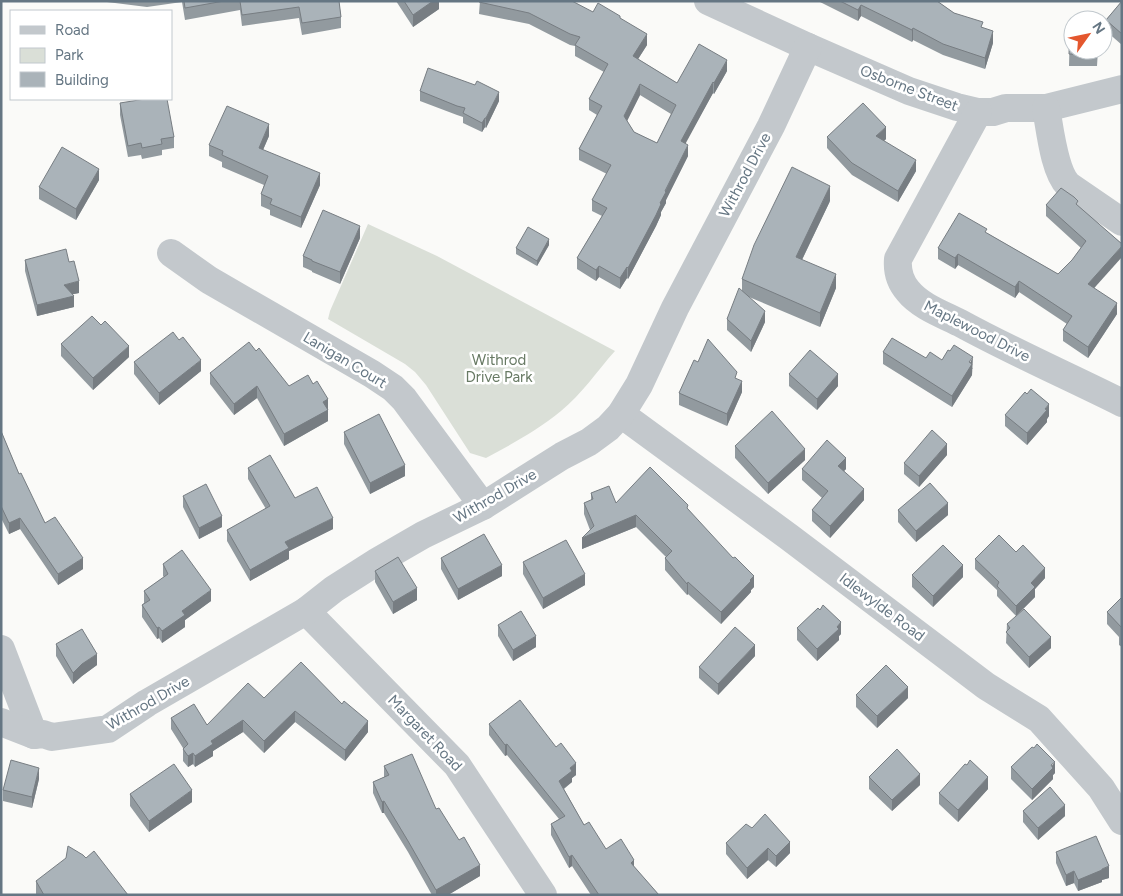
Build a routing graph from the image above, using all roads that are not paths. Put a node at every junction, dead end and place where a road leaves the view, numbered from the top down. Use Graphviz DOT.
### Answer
graph roads {
  1 [pos="708,1"];
  2 [pos="808,47"];
  3 [pos="1122,89"];
  4 [pos="1046,108"];
  5 [pos="978,112"];
  6 [pos="1122,222"];
  7 [pos="171,253"];
  8 [pos="1122,403"];
  9 [pos="621,414"];
  10 [pos="483,506"];
  11 [pos="306,612"];
  12 [pos="1,649"];
  13 [pos="1,722"];
  14 [pos="34,735"];
  15 [pos="1122,821"];
  16 [pos="543,895"];
  1 -- 2 [label="street, Osborne Street"];
  2 -- 5 [label="street, Osborne Street"];
  2 -- 9 [label="street, Withrod Drive"];
  3 -- 4 [label="street, Osborne Street"];
  4 -- 5 [label="street, Osborne Street"];
  4 -- 6 [label="street"];
  5 -- 8 [label="street, Maplewood Drive"];
  7 -- 10 [label="street, Lanigan Court"];
  9 -- 10 [label="street, Withrod Drive"];
  9 -- 15 [label="street, Idlewylde Road"];
  10 -- 11 [label="street, Withrod Drive"];
  11 -- 14 [label="street, Withrod Drive"];
  11 -- 16 [label="street, Margaret Road"];
  12 -- 14 [label="street"];
  13 -- 14 [label="street, Withrod Drive"];
}
